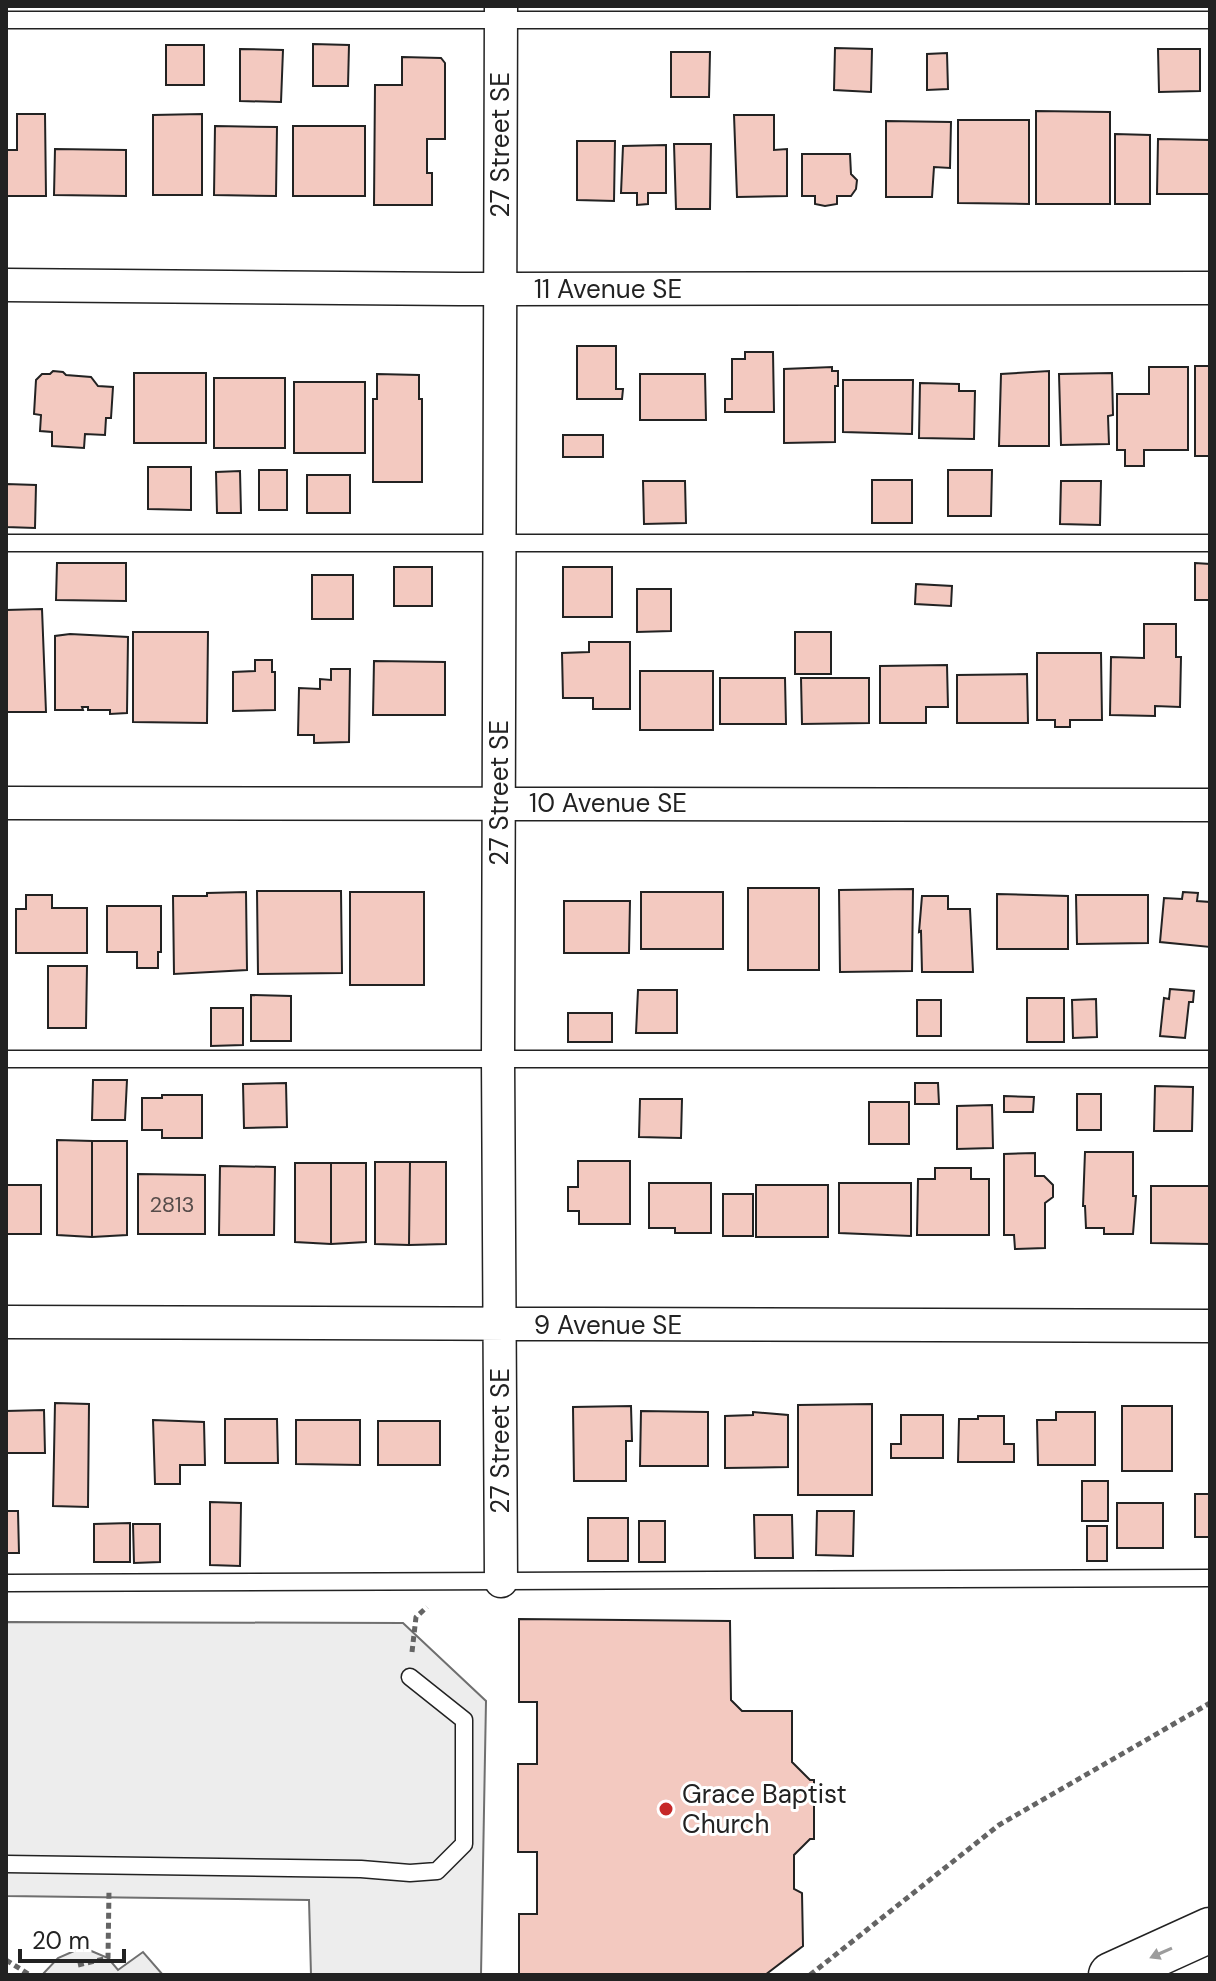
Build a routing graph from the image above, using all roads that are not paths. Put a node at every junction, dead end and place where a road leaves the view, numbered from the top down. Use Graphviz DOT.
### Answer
graph roads {
  1 [pos="501,12"];
  2 [pos="6,20"];
  3 [pos="1210,20"];
  4 [pos="6,285"];
  5 [pos="1210,288"];
  6 [pos="500,289"];
  7 [pos="6,543"];
  8 [pos="498,543"];
  9 [pos="1210,543"];
  10 [pos="500,802"];
  11 [pos="6,803"];
  12 [pos="1210,805"];
  13 [pos="498,1058"];
  14 [pos="6,1059"];
  15 [pos="1210,1059"];
  16 [pos="6,1322"];
  17 [pos="500,1324"];
  18 [pos="1210,1326"];
  19 [pos="1210,1578"];
  20 [pos="501,1581"];
  21 [pos="6,1583"];
  22 [pos="410,1677"];
  23 [pos="6,1864"];
  24 [pos="1210,1930"];
  25 [pos="1111,1975"];
  1 -- 2 [label="lane"];
  1 -- 3 [label="lane"];
  1 -- 6 [label="street, 27 Street SE"];
  4 -- 6 [label="street, 11 Avenue SE"];
  5 -- 6 [label="street, 11 Avenue SE"];
  6 -- 8 [label="street, 27 Street SE"];
  7 -- 8 [label="lane"];
  8 -- 9 [label="lane"];
  8 -- 10 [label="street, 27 Street SE"];
  10 -- 11 [label="street, 10 Avenue SE"];
  10 -- 12 [label="street, 10 Avenue SE"];
  10 -- 13 [label="street, 27 Street SE"];
  13 -- 14 [label="lane"];
  13 -- 15 [label="lane"];
  13 -- 17 [label="street, 27 Street SE"];
  16 -- 17 [label="street, 9 Avenue SE"];
  17 -- 18 [label="street, 9 Avenue SE"];
  17 -- 20 [label="street, 27 Street SE"];
  19 -- 20 [label="lane"];
  20 -- 21 [label="lane"];
  22 -- 23 [label="lane"];
  24 -- 25 [label="main road, one-way"];
}
